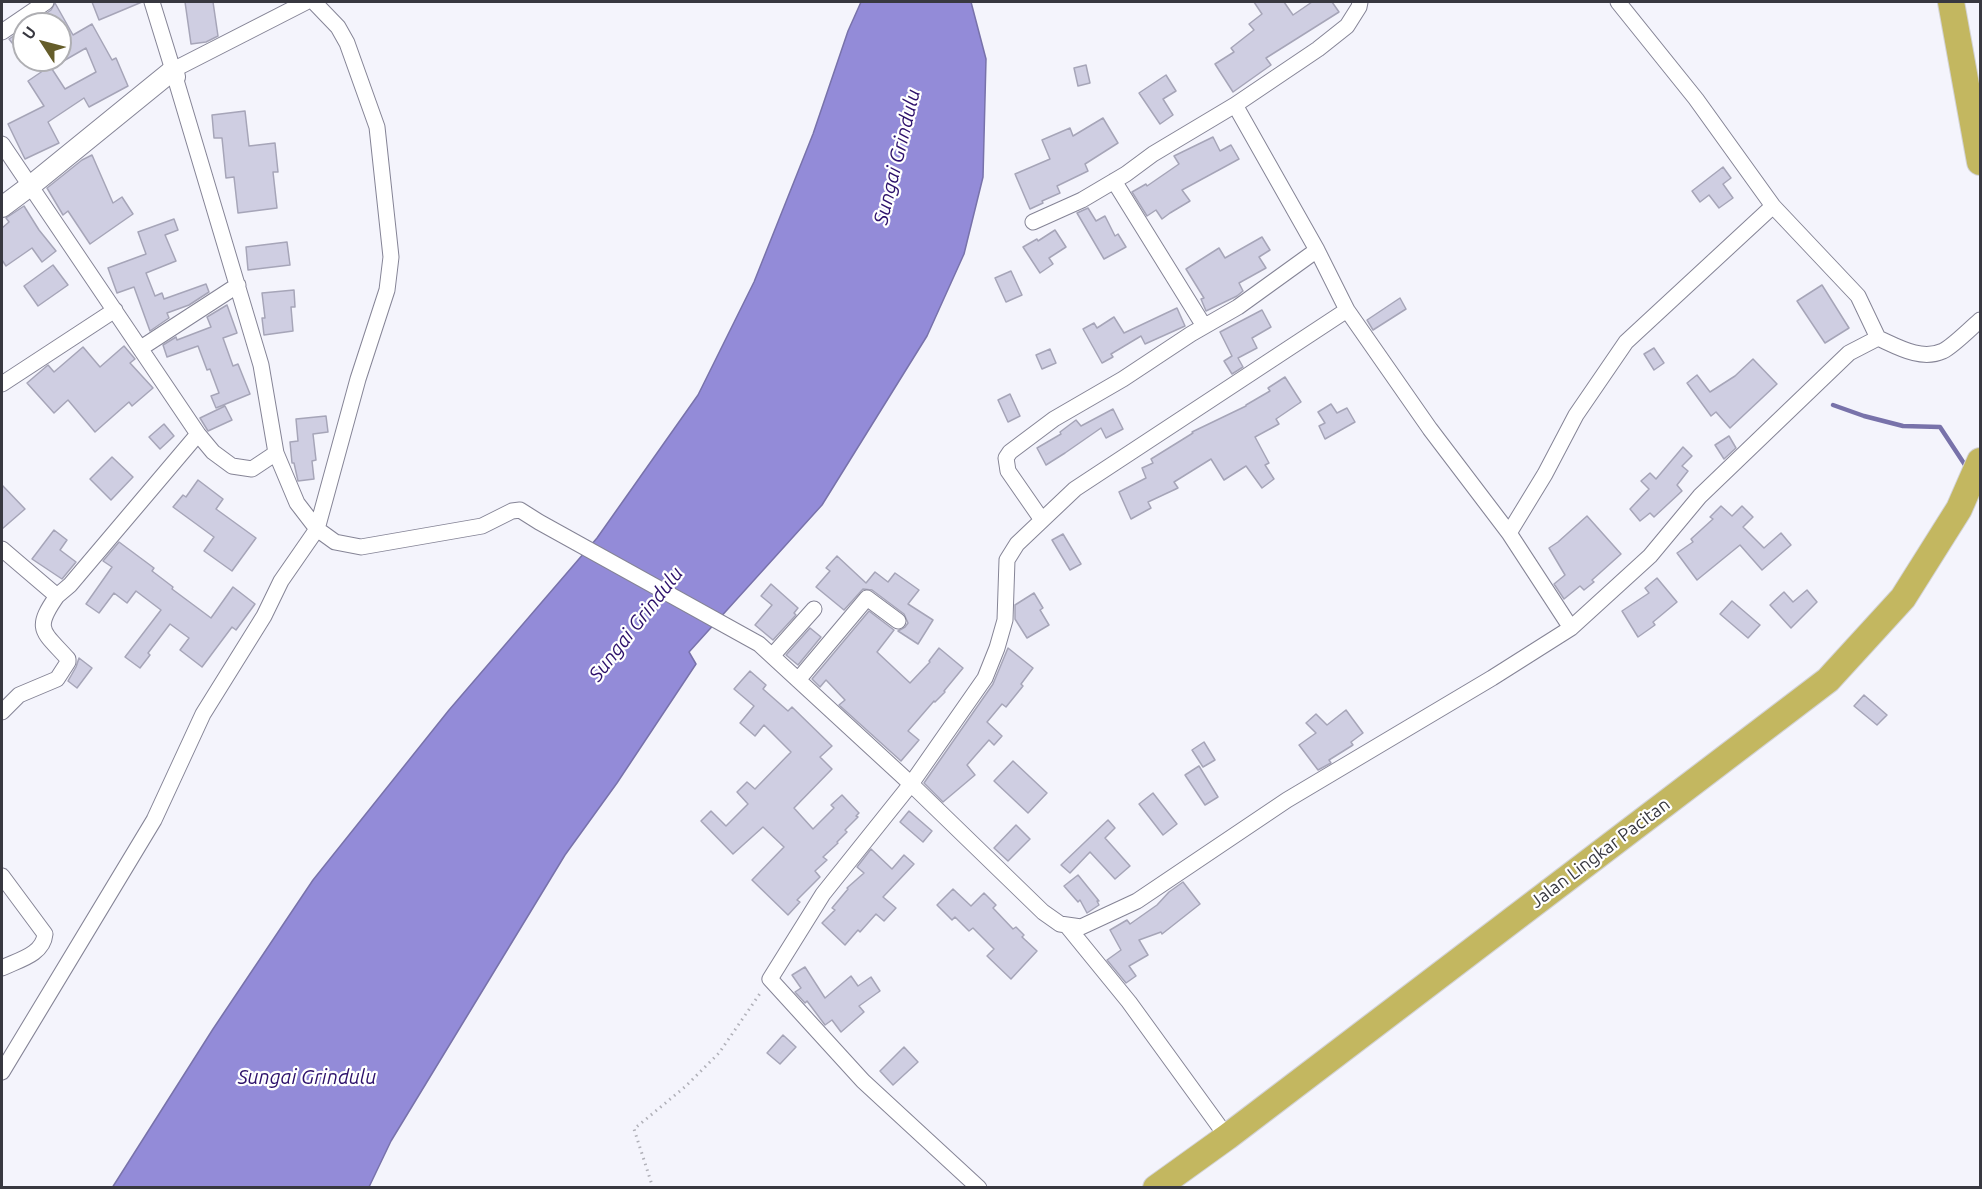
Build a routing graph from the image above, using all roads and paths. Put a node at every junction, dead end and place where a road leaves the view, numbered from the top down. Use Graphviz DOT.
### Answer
graph roads {
  1 [pos="46,2"];
  2 [pos="152,2"];
  3 [pos="306,2"];
  4 [pos="314,2"];
  5 [pos="1360,2"];
  6 [pos="1618,2"];
  7 [pos="1951,2"];
  8 [pos="2,32"];
  9 [pos="174,74"];
  10 [pos="1235,105"];
  11 [pos="2,144"];
  12 [pos="1980,162"];
  13 [pos="1114,181"];
  14 [pos="29,186"];
  15 [pos="1773,206"];
  16 [pos="2,207"];
  17 [pos="1033,222"];
  18 [pos="1317,250"];
  19 [pos="238,285"];
  20 [pos="115,310"];
  21 [pos="1347,310"];
  22 [pos="1980,320"];
  23 [pos="1204,326"];
  24 [pos="1878,338"];
  25 [pos="141,348"];
  26 [pos="2,384"];
  27 [pos="198,434"];
  28 [pos="276,453"];
  29 [pos="1980,461"];
  30 [pos="1042,520"];
  31 [pos="317,529"];
  32 [pos="1509,533"];
  33 [pos="2,549"];
  34 [pos="57,596"];
  35 [pos="814,609"];
  36 [pos="898,621"];
  37 [pos="1571,628"];
  38 [pos="772,656"];
  39 [pos="798,680"];
  40 [pos="2,712"];
  41 [pos="911,784"];
  42 [pos="2,876"];
  43 [pos="1067,926"];
  44 [pos="2,968"];
  45 [pos="770,979"];
  46 [pos="2,1072"];
  47 [pos="1227,1137"];
  48 [pos="653,1188"];
  49 [pos="979,1188"];
  50 [pos="1156,1188"];
  1 -- 8 [label="street"];
  2 -- 9 [label="street"];
  3 -- 9 [label="street"];
  4 -- 31 [label="street"];
  5 -- 10 [label="street"];
  6 -- 15 [label="street"];
  7 -- 12 [label="highway"];
  9 -- 14 [label="street"];
  9 -- 19 [label="street"];
  10 -- 13 [label="street"];
  10 -- 18 [label="street"];
  11 -- 14 [label="street"];
  13 -- 17 [label="street"];
  13 -- 23 [label="street"];
  14 -- 16 [label="street"];
  14 -- 20 [label="street"];
  15 -- 24 [label="street"];
  15 -- 32 [label="street"];
  18 -- 21 [label="street"];
  18 -- 23 [label="street"];
  19 -- 25 [label="street"];
  19 -- 28 [label="street"];
  20 -- 25 [label="street"];
  20 -- 26 [label="street"];
  21 -- 30 [label="street"];
  21 -- 32 [label="street"];
  22 -- 24 [label="street"];
  23 -- 30 [label="street"];
  24 -- 37 [label="street"];
  25 -- 27 [label="street"];
  27 -- 28 [label="street"];
  27 -- 34 [label="street"];
  28 -- 31 [label="street"];
  29 -- 47 [label="highway, Jalan Lingkar Pacitan"];
  30 -- 41 [label="street"];
  31 -- 38 [label="street"];
  31 -- 46 [label="street"];
  32 -- 37 [label="street"];
  33 -- 34 [label="street"];
  34 -- 40 [label="street"];
  35 -- 38 [label="street"];
  36 -- 39 [label="street"];
  37 -- 43 [label="street"];
  38 -- 39 [label="street"];
  39 -- 41 [label="street"];
  41 -- 43 [label="street"];
  41 -- 45 [label="street"];
  42 -- 44 [label="street"];
  43 -- 47 [label="street"];
  45 -- 48 [label="path"];
  45 -- 49 [label="street"];
  47 -- 50 [label="highway, Jalan Lingkar Pacitan"];
}
